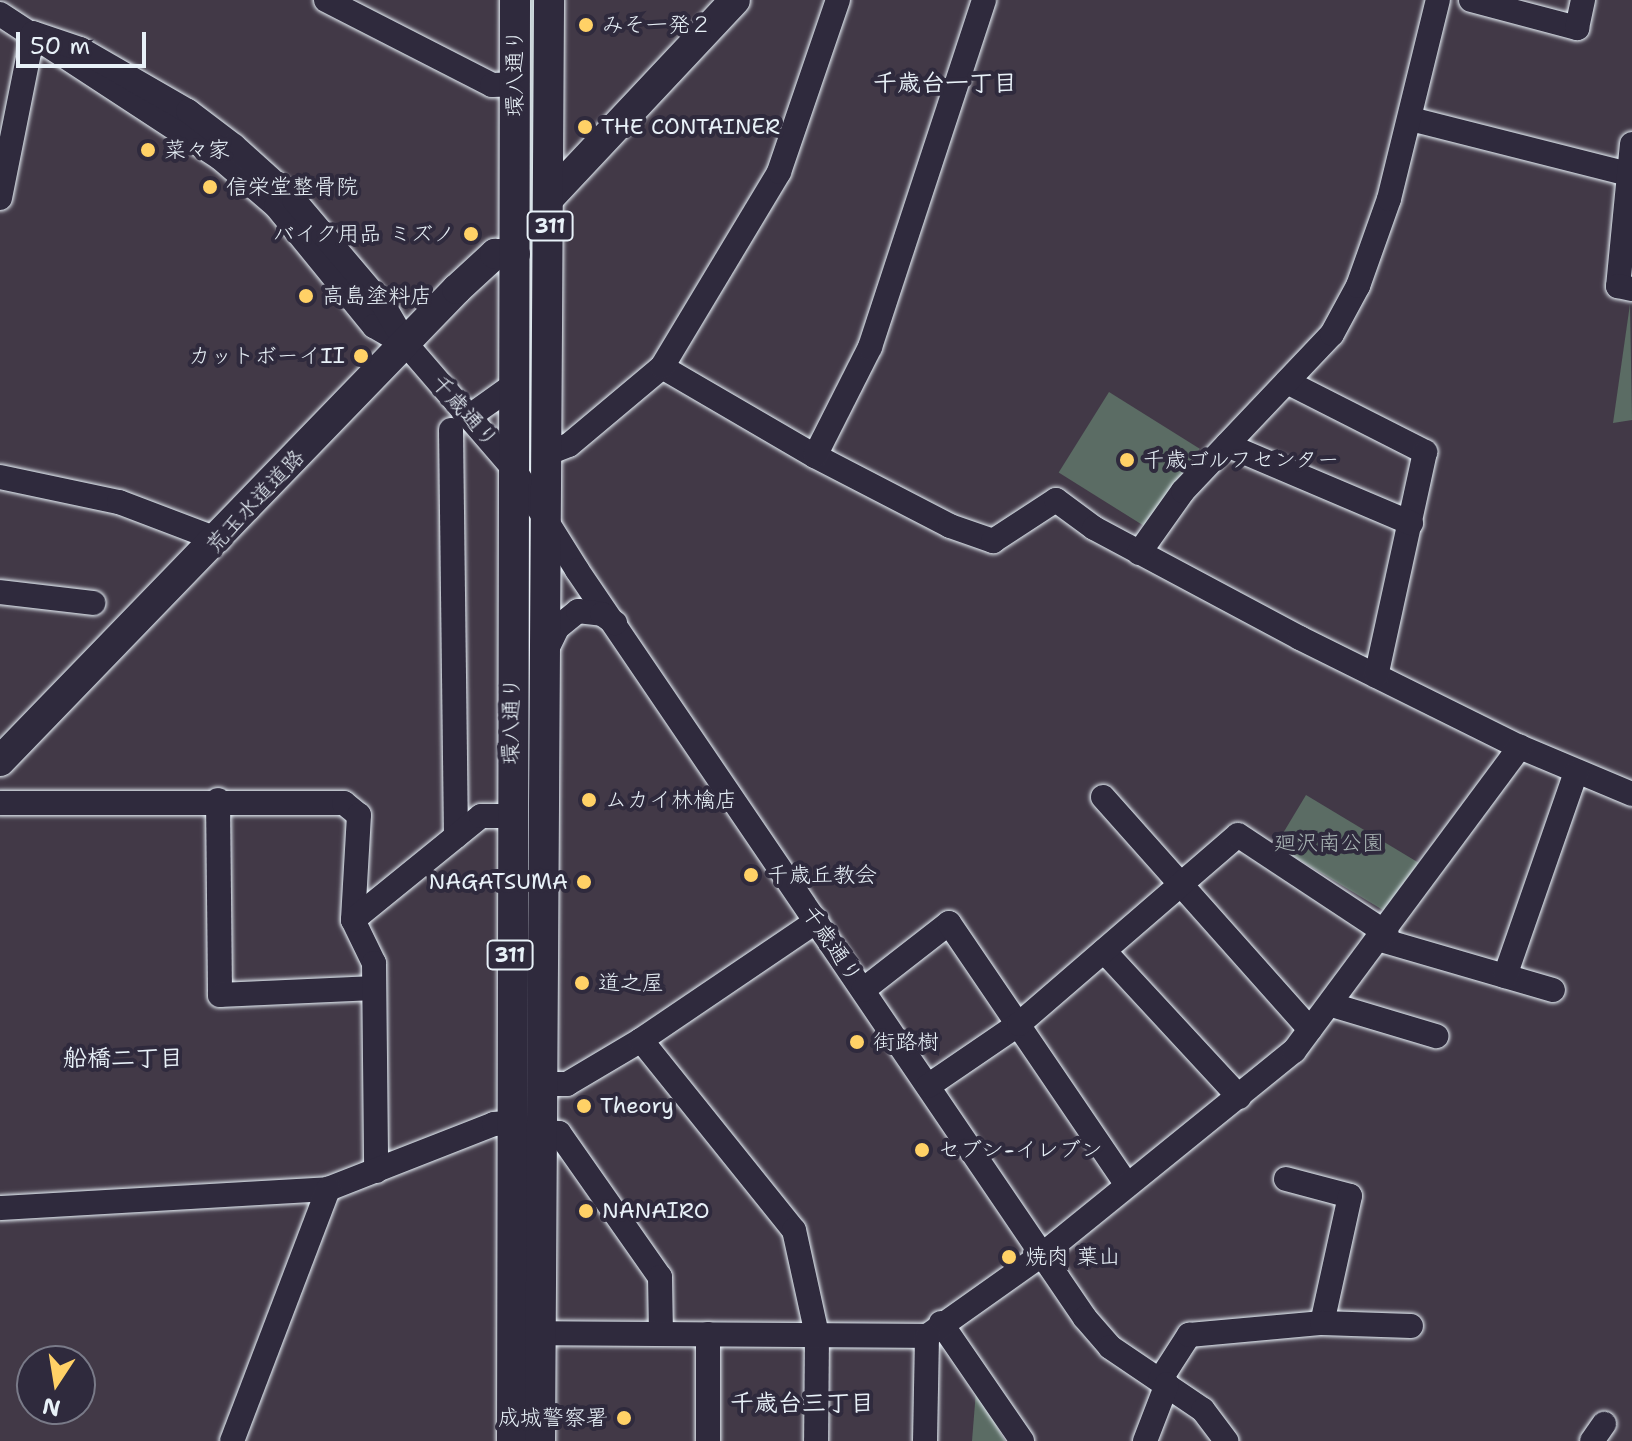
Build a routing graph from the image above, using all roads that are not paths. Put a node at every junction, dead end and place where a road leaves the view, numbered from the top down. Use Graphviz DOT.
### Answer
graph roads {
  1 [pos="326,0"];
  2 [pos="515,0"];
  3 [pos="549,0"];
  4 [pos="735,0"];
  5 [pos="838,0"];
  6 [pos="984,0"];
  7 [pos="1438,0"];
  8 [pos="1471,0"];
  9 [pos="1583,0"];
  10 [pos="0,14"];
  11 [pos="33,33"];
  12 [pos="515,84"];
  13 [pos="1411,119"];
  14 [pos="1632,144"];
  15 [pos="1629,174"];
  16 [pos="550,197"];
  17 [pos="0,198"];
  18 [pos="515,254"];
  19 [pos="1632,289"];
  20 [pos="406,344"];
  21 [pos="662,367"];
  22 [pos="1287,382"];
  23 [pos="515,384"];
  24 [pos="460,423"];
  25 [pos="1227,445"];
  26 [pos="548,453"];
  27 [pos="815,456"];
  28 [pos="514,469"];
  29 [pos="0,477"];
  30 [pos="548,522"];
  31 [pos="1411,523"];
  32 [pos="219,540"];
  33 [pos="1139,553"];
  34 [pos="0,592"];
  35 [pos="93,603"];
  36 [pos="615,623"];
  37 [pos="545,653"];
  38 [pos="1376,676"];
  39 [pos="1520,747"];
  40 [pos="0,761"];
  41 [pos="1576,772"];
  42 [pos="1632,794"];
  43 [pos="1103,797"];
  44 [pos="218,800"];
  45 [pos="0,803"];
  46 [pos="510,816"];
  47 [pos="456,836"];
  48 [pos="1180,884"];
  49 [pos="353,920"];
  50 [pos="817,921"];
  51 [pos="1384,937"];
  52 [pos="1104,951"];
  53 [pos="1505,976"];
  54 [pos="374,988"];
  55 [pos="863,990"];
  56 [pos="1553,990"];
  57 [pos="1332,1005"];
  58 [pos="1019,1024"];
  59 [pos="1310,1029"];
  60 [pos="1436,1036"];
  61 [pos="641,1040"];
  62 [pos="542,1084"];
  63 [pos="928,1086"];
  64 [pos="1239,1097"];
  65 [pos="528,1127"];
  66 [pos="376,1171"];
  67 [pos="1286,1179"];
  68 [pos="1127,1185"];
  69 [pos="328,1189"];
  70 [pos="0,1208"];
  71 [pos="1043,1254"];
  72 [pos="1322,1323"];
  73 [pos="1411,1326"];
  74 [pos="934,1330"];
  75 [pos="527,1333"];
  76 [pos="661,1334"];
  77 [pos="708,1334"];
  78 [pos="817,1335"];
  79 [pos="1164,1382"];
  80 [pos="232,1441"];
  81 [pos="512,1441"];
  82 [pos="540,1441"];
  83 [pos="708,1441"];
  84 [pos="816,1441"];
  85 [pos="925,1441"];
  86 [pos="1022,1441"];
  87 [pos="1145,1441"];
  88 [pos="1226,1441"];
  1 -- 12 [label="street"];
  2 -- 12 [label="main road, 環八通り / 311"];
  3 -- 16 [label="main road, 環八通り / 311"];
  4 -- 16 [label="main road"];
  5 -- 21 [label="street"];
  6 -- 27 [label="street"];
  7 -- 13 [label="street"];
  8 -- 9 [label="street"];
  10 -- 11 [label="street, 千歳通り"];
  11 -- 17 [label="street"];
  11 -- 20 [label="street, 千歳通り"];
  12 -- 18 [label="main road, 環八通り / 311"];
  13 -- 15 [label="street"];
  13 -- 22 [label="street"];
  14 -- 15 [label="street"];
  15 -- 19 [label="street"];
  16 -- 26 [label="main road, 環八通り / 311"];
  18 -- 20 [label="main road, 荒玉水道道路"];
  18 -- 23 [label="main road, 環八通り / 311"];
  20 -- 24 [label="street, 千歳通り"];
  20 -- 32 [label="main road, 荒玉水道道路"];
  21 -- 26 [label="street"];
  21 -- 27 [label="street"];
  22 -- 25 [label="street"];
  22 -- 31 [label="street"];
  23 -- 24 [label="street"];
  23 -- 28 [label="main road, 環八通り / 311"];
  24 -- 28 [label="street, 千歳通り"];
  24 -- 47 [label="street"];
  25 -- 31 [label="street"];
  25 -- 33 [label="street"];
  26 -- 30 [label="main road, 環八通り / 311"];
  27 -- 33 [label="street"];
  28 -- 30 [label="street, 千歳通り"];
  28 -- 46 [label="main road, 環八通り / 311"];
  29 -- 32 [label="street"];
  30 -- 36 [label="street, 千歳通り"];
  30 -- 37 [label="main road, 環八通り / 311"];
  31 -- 38 [label="street"];
  32 -- 40 [label="main road, 荒玉水道道路"];
  33 -- 38 [label="street"];
  34 -- 35 [label="street"];
  36 -- 37 [label="street"];
  36 -- 50 [label="street, 千歳通り"];
  37 -- 62 [label="main road, 環八通り / 311"];
  38 -- 39 [label="street"];
  39 -- 41 [label="street"];
  39 -- 51 [label="street"];
  41 -- 42 [label="street"];
  41 -- 53 [label="street"];
  43 -- 48 [label="street"];
  44 -- 45 [label="street"];
  44 -- 49 [label="street"];
  44 -- 54 [label="street"];
  46 -- 47 [label="street"];
  46 -- 65 [label="main road, 環八通り / 311"];
  47 -- 49 [label="street"];
  48 -- 51 [label="street"];
  48 -- 52 [label="street"];
  48 -- 59 [label="street"];
  49 -- 54 [label="street"];
  50 -- 55 [label="street, 千歳通り"];
  50 -- 61 [label="street"];
  51 -- 53 [label="street"];
  51 -- 57 [label="street"];
  52 -- 58 [label="street"];
  52 -- 64 [label="street"];
  53 -- 56 [label="street"];
  54 -- 66 [label="street"];
  55 -- 58 [label="street"];
  55 -- 63 [label="street, 千歳通り"];
  57 -- 59 [label="street"];
  57 -- 60 [label="street"];
  58 -- 63 [label="street"];
  58 -- 68 [label="street"];
  59 -- 64 [label="street"];
  61 -- 62 [label="street"];
  61 -- 78 [label="street"];
  62 -- 65 [label="main road, 環八通り / 311"];
  63 -- 71 [label="street, 千歳通り"];
  64 -- 68 [label="street"];
  65 -- 66 [label="street"];
  65 -- 75 [label="main road, 環八通り / 311"];
  65 -- 76 [label="street"];
  66 -- 69 [label="street"];
  67 -- 72 [label="street"];
  68 -- 71 [label="street"];
  69 -- 70 [label="street"];
  69 -- 80 [label="street"];
  71 -- 74 [label="street"];
  71 -- 79 [label="street, 千歳通り"];
  72 -- 73 [label="street"];
  72 -- 79 [label="street"];
  74 -- 78 [label="street"];
  74 -- 85 [label="street"];
  74 -- 86 [label="street"];
  75 -- 76 [label="street"];
  75 -- 81 [label="main road, 環八通り / 311"];
  75 -- 82 [label="main road, 環八通り / 311"];
  76 -- 77 [label="street"];
  77 -- 78 [label="street"];
  77 -- 83 [label="street"];
  78 -- 84 [label="street"];
  79 -- 87 [label="street"];
  79 -- 88 [label="street, 千歳通り"];
}
